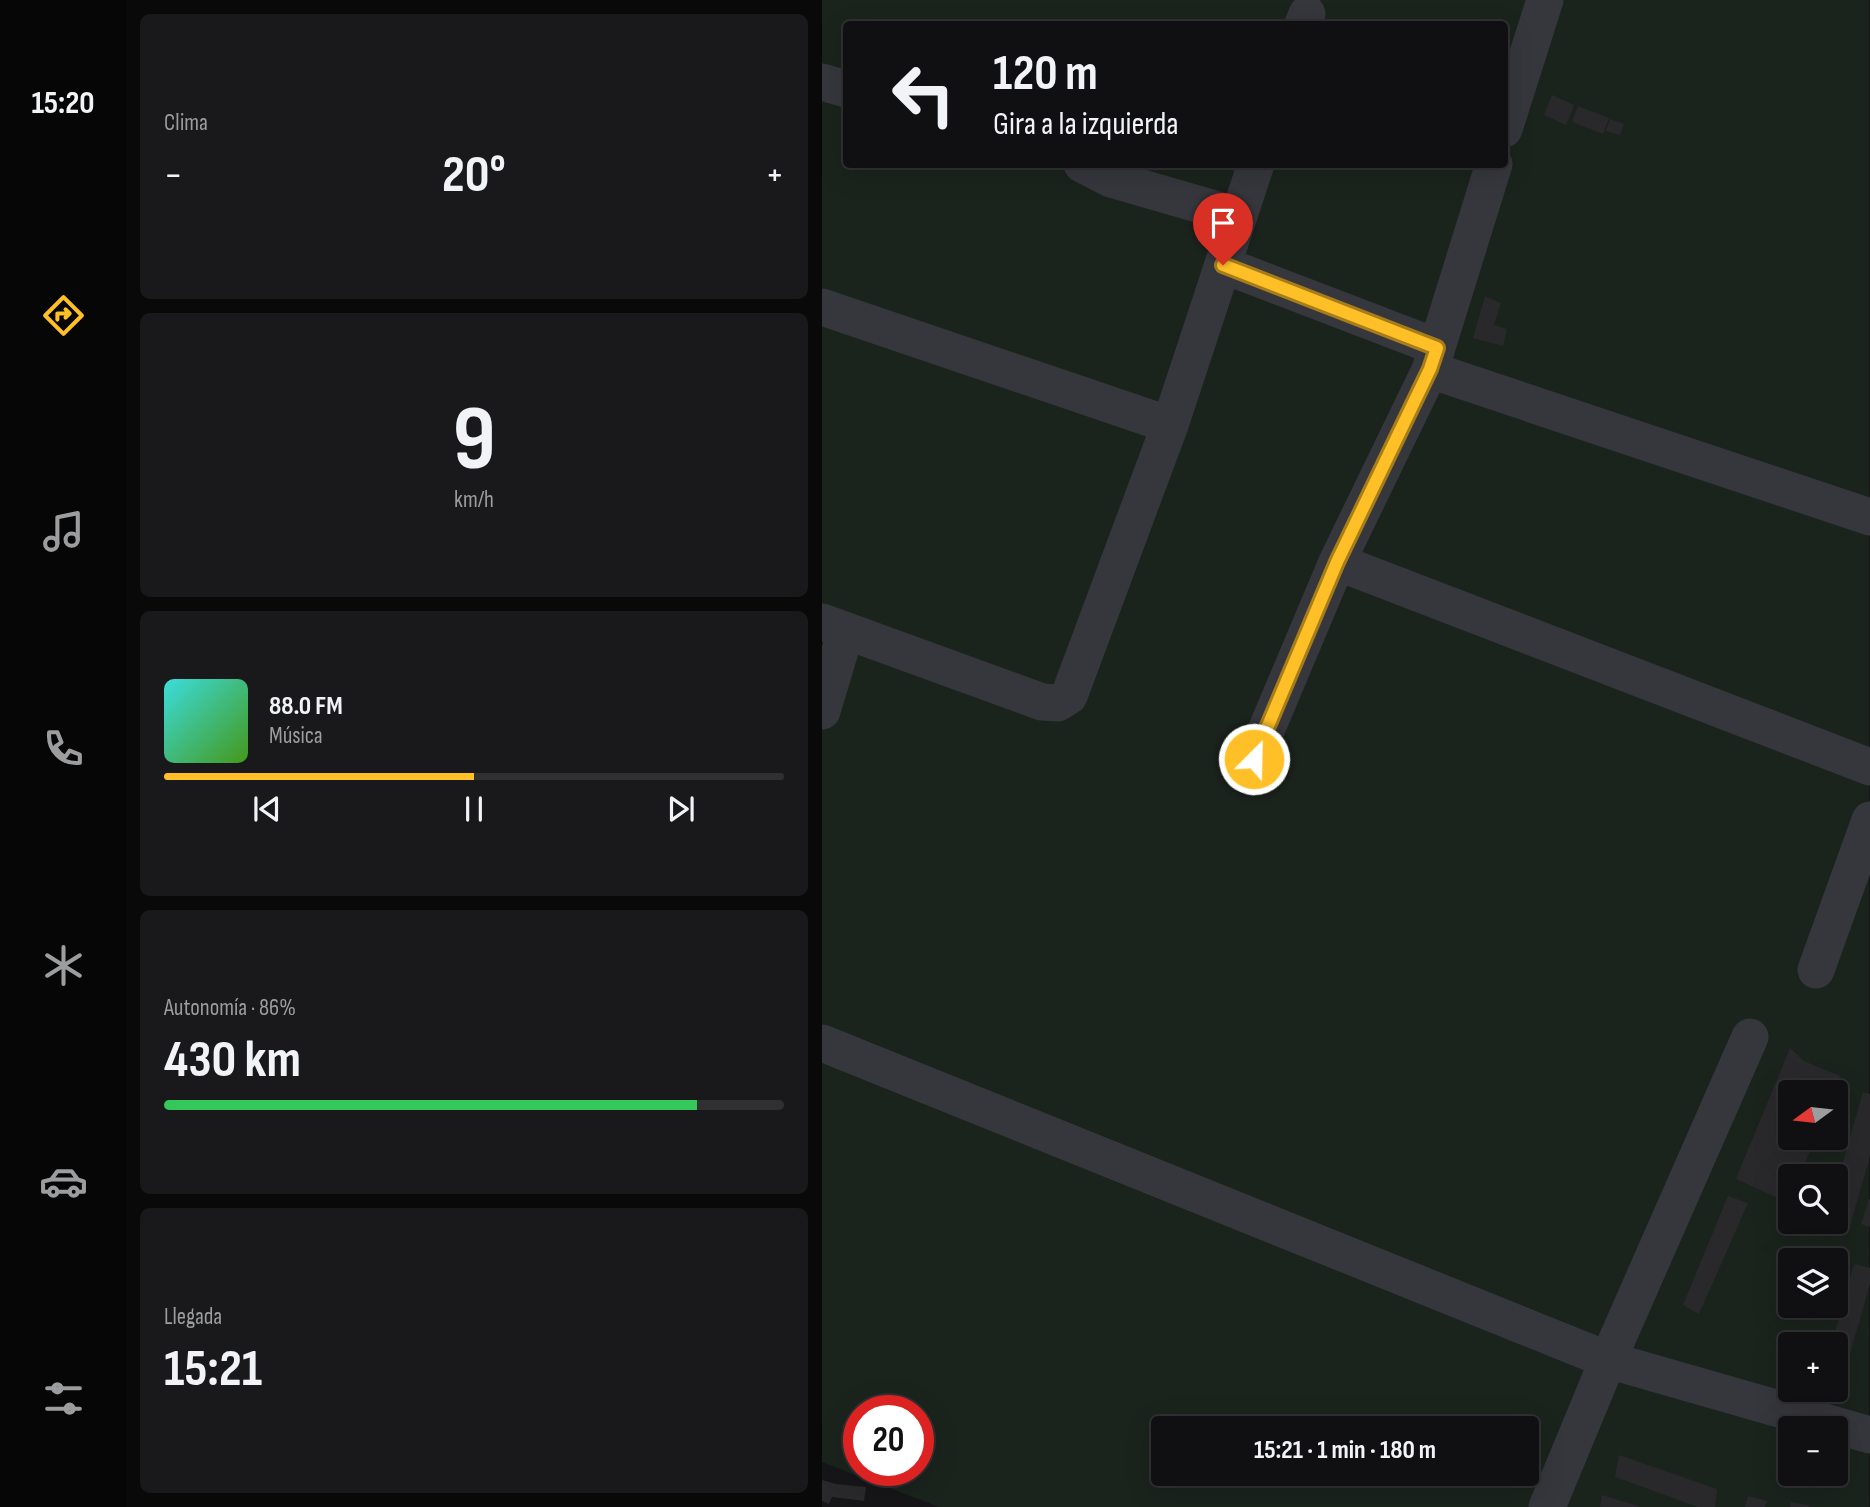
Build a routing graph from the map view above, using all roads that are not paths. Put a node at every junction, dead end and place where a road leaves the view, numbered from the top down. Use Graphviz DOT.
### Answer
graph roads {
  1 [pos="1545,0"];
  2 [pos="822,82"];
  3 [pos="843,88"];
  4 [pos="1508,117"];
  5 [pos="1090,168"];
  6 [pos="1255,168"];
  7 [pos="1493,168"];
  8 [pos="1239,216"];
  9 [pos="1223,265"];
  10 [pos="822,307"];
  11 [pos="1433,358"];
  12 [pos="1170,425"];
  13 [pos="1870,517"];
  14 [pos="1337,562"];
  15 [pos="834,626"];
  16 [pos="822,710"];
  17 [pos="1254,759"];
  18 [pos="1870,766"];
  19 [pos="1870,820"];
  20 [pos="1816,970"];
  21 [pos="1750,1037"];
  22 [pos="822,1043"];
  23 [pos="1608,1360"];
  24 [pos="1870,1435"];
  25 [pos="1547,1507"];
  1 -- 4 [label="lane"];
  2 -- 3 [label="lane"];
  5 -- 8 [label="lane"];
  6 -- 8 [label="lane"];
  7 -- 11 [label="lane"];
  8 -- 9 [label="lane"];
  9 -- 11 [label="lane"];
  9 -- 12 [label="lane"];
  10 -- 12 [label="lane"];
  11 -- 13 [label="lane"];
  11 -- 14 [label="lane"];
  12 -- 15 [label="lane"];
  14 -- 17 [label="lane"];
  14 -- 18 [label="lane"];
  15 -- 16 [label="lane"];
  19 -- 20 [label="lane"];
  21 -- 23 [label="lane"];
  22 -- 23 [label="lane"];
  23 -- 24 [label="lane"];
  23 -- 25 [label="lane"];
}
